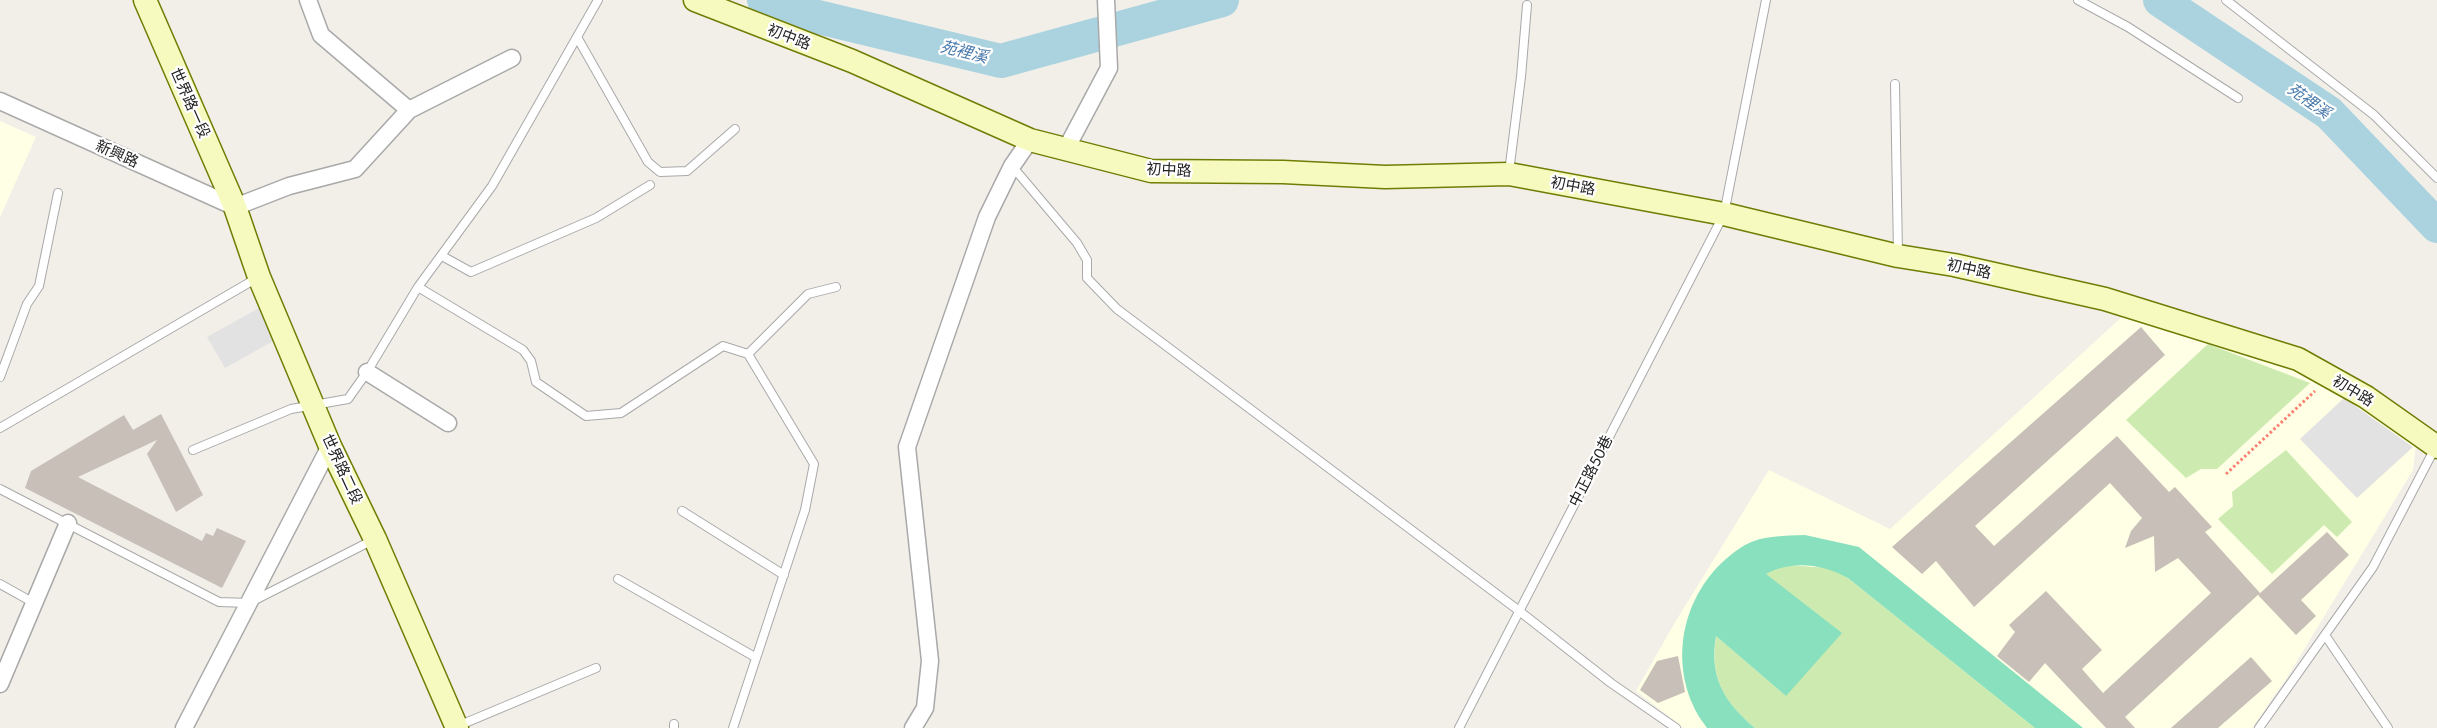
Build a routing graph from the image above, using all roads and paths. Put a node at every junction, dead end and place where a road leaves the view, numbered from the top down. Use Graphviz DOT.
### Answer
graph roads {
  1 [pos="145,0"];
  2 [pos="308,0"];
  3 [pos="598,0"];
  4 [pos="695,0"];
  5 [pos="1106,0"];
  6 [pos="1766,0"];
  7 [pos="2078,0"];
  8 [pos="2226,0"];
  9 [pos="1527,5"];
  10 [pos="577,37"];
  11 [pos="512,58"];
  12 [pos="1895,84"];
  13 [pos="2238,98"];
  14 [pos="0,101"];
  15 [pos="409,110"];
  16 [pos="735,129"];
  17 [pos="1030,140"];
  18 [pos="1066,149"];
  19 [pos="1012,166"];
  20 [pos="1509,174"];
  21 [pos="2437,178"];
  22 [pos="650,185"];
  23 [pos="58,193"];
  24 [pos="235,207"];
  25 [pos="1724,214"];
  26 [pos="442,256"];
  27 [pos="1898,256"];
  28 [pos="259,277"];
  29 [pos="418,287"];
  30 [pos="836,287"];
  31 [pos="748,354"];
  32 [pos="367,372"];
  33 [pos="0,377"];
  34 [pos="2330,377"];
  35 [pos="314,405"];
  36 [pos="448,423"];
  37 [pos="0,428"];
  38 [pos="330,446"];
  39 [pos="2436,447"];
  40 [pos="193,450"];
  41 [pos="2226,474"];
  42 [pos="0,488"];
  43 [pos="682,511"];
  44 [pos="68,523"];
  45 [pos="374,539"];
  46 [pos="784,575"];
  47 [pos="618,579"];
  48 [pos="0,584"];
  49 [pos="34,602"];
  50 [pos="248,603"];
  51 [pos="1518,610"];
  52 [pos="2325,635"];
  53 [pos="755,657"];
  54 [pos="596,668"];
  55 [pos="0,684"];
  56 [pos="918,724"];
  57 [pos="456,727"];
  58 [pos="184,728"];
  59 [pos="733,728"];
  60 [pos="1459,728"];
  61 [pos="1676,728"];
  62 [pos="2259,728"];
  63 [pos="2388,728"];
  1 -- 24 [label="street, 世界路一段"];
  2 -- 15 [label="street"];
  3 -- 10 [label="lane"];
  4 -- 17 [label="street, 初中路"];
  5 -- 18 [label="street"];
  6 -- 25 [label="lane, 中正路50巷"];
  7 -- 13 [label="lane"];
  8 -- 21 [label="lane"];
  9 -- 20 [label="lane"];
  10 -- 16 [label="lane"];
  10 -- 26 [label="lane"];
  11 -- 15 [label="street"];
  12 -- 27 [label="lane"];
  14 -- 24 [label="street, 新興路"];
  15 -- 24 [label="street"];
  17 -- 18 [label="street, 初中路"];
  17 -- 19 [label="street"];
  18 -- 20 [label="street, 初中路"];
  19 -- 51 [label="lane"];
  19 -- 56 [label="street"];
  20 -- 25 [label="street, 初中路"];
  22 -- 26 [label="lane"];
  23 -- 33 [label="lane"];
  24 -- 28 [label="street, 世界路二段"];
  25 -- 27 [label="street, 初中路"];
  25 -- 51 [label="lane, 中正路50巷"];
  26 -- 29 [label="lane"];
  27 -- 34 [label="street, 初中路"];
  28 -- 35 [label="street, 世界路二段"];
  28 -- 37 [label="lane"];
  29 -- 31 [label="lane"];
  29 -- 32 [label="lane"];
  30 -- 31 [label="lane"];
  31 -- 46 [label="lane"];
  32 -- 35 [label="lane"];
  32 -- 36 [label="street"];
  34 -- 39 [label="street, 初中路"];
  34 -- 41 [label="path"];
  35 -- 38 [label="street, 世界路二段"];
  35 -- 40 [label="lane"];
  38 -- 45 [label="street, 世界路二段"];
  38 -- 50 [label="street"];
  39 -- 52 [label="lane"];
  42 -- 44 [label="lane"];
  43 -- 46 [label="lane"];
  44 -- 49 [label="street"];
  44 -- 50 [label="lane"];
  45 -- 50 [label="lane"];
  45 -- 57 [label="street, 世界路二段"];
  46 -- 53 [label="lane"];
  47 -- 53 [label="lane"];
  48 -- 49 [label="lane"];
  49 -- 55 [label="street"];
  50 -- 58 [label="street"];
  51 -- 60 [label="lane, 中正路50巷"];
  51 -- 61 [label="lane"];
  52 -- 62 [label="lane"];
  52 -- 63 [label="lane"];
  53 -- 59 [label="lane"];
  54 -- 57 [label="lane"];
}
